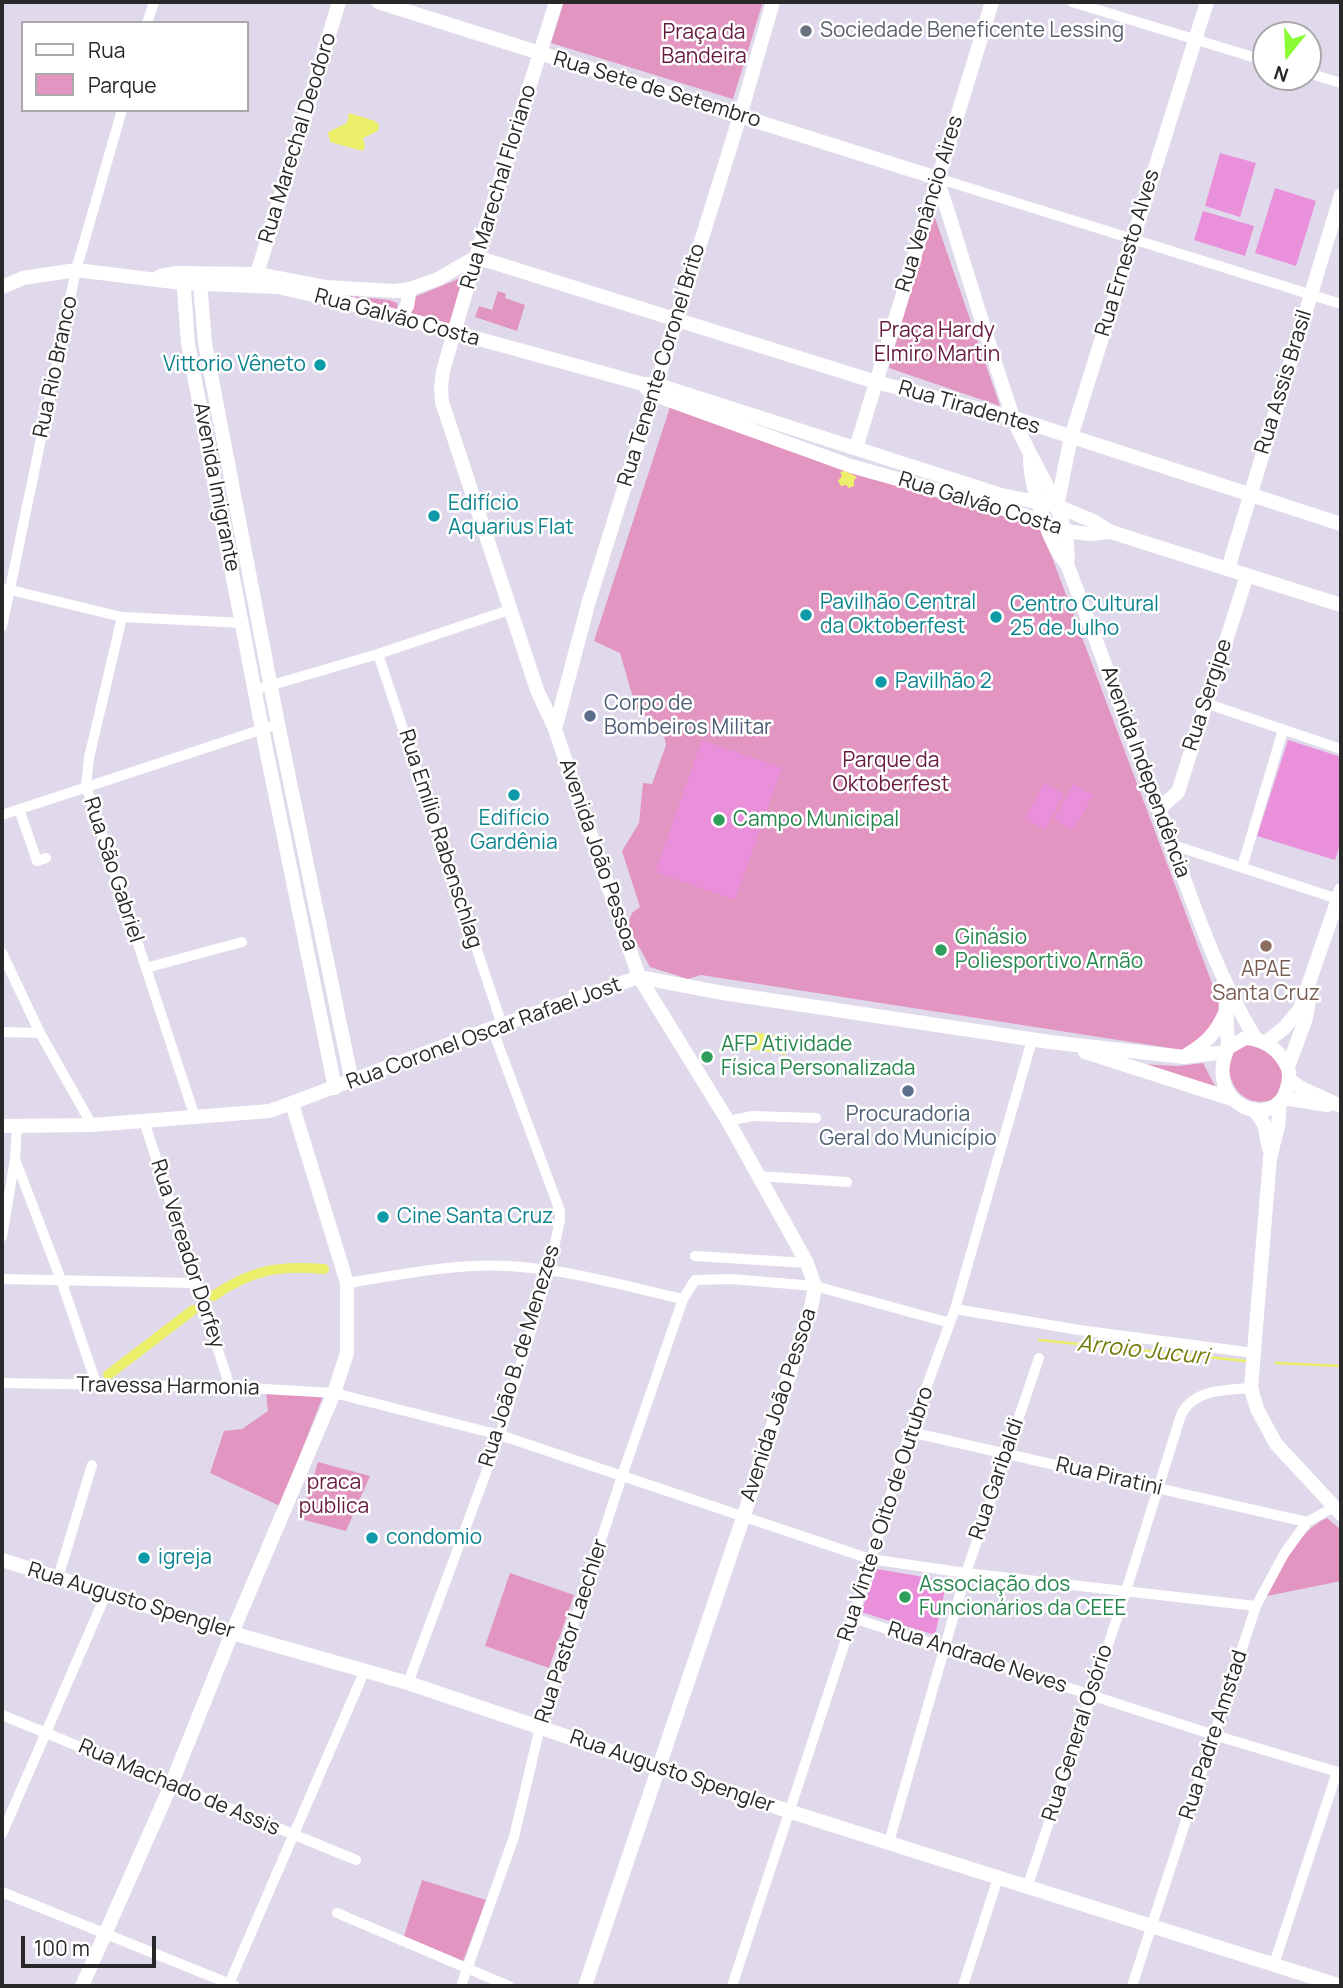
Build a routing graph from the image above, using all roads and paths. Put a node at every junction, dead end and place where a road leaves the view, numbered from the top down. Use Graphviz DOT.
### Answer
graph roads {
  1 [pos="153,2"];
  2 [pos="339,2"];
  3 [pos="378,2"];
  4 [pos="556,2"];
  5 [pos="773,2"];
  6 [pos="992,2"];
  7 [pos="1072,2"];
  8 [pos="1207,2"];
  9 [pos="148,21"];
  10 [pos="1195,39"];
  11 [pos="540,53"];
  12 [pos="1252,57"];
  13 [pos="1322,77"];
  14 [pos="1341,83"];
  15 [pos="121,112"];
  16 [pos="740,116"];
  17 [pos="937,178"];
  18 [pos="1341,195"];
  19 [pos="1132,237"];
  20 [pos="476,257"];
  21 [pos="76,270"];
  22 [pos="257,274"];
  23 [pos="184,278"];
  24 [pos="200,283"];
  25 [pos="2,287"];
  26 [pos="325,287"];
  27 [pos="410,289"];
  28 [pos="1311,295"];
  29 [pos="1341,304"];
  30 [pos="397,316"];
  31 [pos="676,318"];
  32 [pos="455,333"];
  33 [pos="876,382"];
  34 [pos="650,387"];
  35 [pos="1014,418"];
  36 [pos="1071,437"];
  37 [pos="856,448"];
  38 [pos="1030,458"];
  39 [pos="850,466"];
  40 [pos="1250,496"];
  41 [pos="1040,503"];
  42 [pos="1057,506"];
  43 [pos="1045,524"];
  44 [pos="1341,524"];
  45 [pos="1063,529"];
  46 [pos="1111,532"];
  47 [pos="1067,564"];
  48 [pos="1228,569"];
  49 [pos="1247,575"];
  50 [pos="6,589"];
  51 [pos="1341,605"];
  52 [pos="512,608"];
  53 [pos="121,617"];
  54 [pos="243,623"];
  55 [pos="2,627"];
  56 [pos="378,654"];
  57 [pos="566,682"];
  58 [pos="272,687"];
  59 [pos="255,690"];
  60 [pos="537,690"];
  61 [pos="1205,703"];
  62 [pos="278,724"];
  63 [pos="262,729"];
  64 [pos="555,729"];
  65 [pos="1283,730"];
  66 [pos="1341,749"];
  67 [pos="86,786"];
  68 [pos="19,809"];
  69 [pos="1159,809"];
  70 [pos="2,815"];
  71 [pos="1170,844"];
  72 [pos="46,858"];
  73 [pos="1242,866"];
  74 [pos="1340,896"];
  75 [pos="242,942"];
  76 [pos="2,953"];
  77 [pos="632,955"];
  78 [pos="146,968"];
  79 [pos="639,977"];
  80 [pos="1225,979"];
  81 [pos="673,983"];
  82 [pos="618,985"];
  83 [pos="1308,989"];
  84 [pos="657,1006"];
  85 [pos="1225,1012"];
  86 [pos="497,1026"];
  87 [pos="341,1030"];
  88 [pos="2,1032"];
  89 [pos="40,1033"];
  90 [pos="325,1035"];
  91 [pos="1032,1040"];
  92 [pos="1261,1041"];
  93 [pos="1227,1050"];
  94 [pos="1184,1057"];
  95 [pos="1129,1058"];
  96 [pos="1288,1073"];
  97 [pos="352,1082"];
  98 [pos="335,1088"];
  99 [pos="1232,1099"];
  100 [pos="1282,1100"];
  101 [pos="292,1104"];
  102 [pos="1341,1107"];
  103 [pos="1254,1109"];
  104 [pos="195,1117"];
  105 [pos="816,1118"];
  106 [pos="144,1121"];
  107 [pos="728,1121"];
  108 [pos="92,1125"];
  109 [pos="2,1126"];
  110 [pos="17,1126"];
  111 [pos="1270,1158"];
  112 [pos="15,1159"];
  113 [pos="759,1176"];
  114 [pos="847,1182"];
  115 [pos="2,1237"];
  116 [pos="695,1256"];
  117 [pos="807,1263"];
  118 [pos="549,1269"];
  119 [pos="2,1279"];
  120 [pos="61,1280"];
  121 [pos="195,1283"];
  122 [pos="346,1283"];
  123 [pos="815,1286"];
  124 [pos="683,1299"];
  125 [pos="955,1309"];
  126 [pos="950,1323"];
  127 [pos="1254,1353"];
  128 [pos="1039,1358"];
  129 [pos="2,1383"];
  130 [pos="97,1386"];
  131 [pos="230,1387"];
  132 [pos="1251,1388"];
  133 [pos="334,1393"];
  134 [pos="910,1432"];
  135 [pos="500,1435"];
  136 [pos="1005,1453"];
  137 [pos="92,1465"];
  138 [pos="622,1476"];
  139 [pos="1157,1488"];
  140 [pos="1338,1511"];
  141 [pos="744,1515"];
  142 [pos="1307,1522"];
  143 [pos="870,1559"];
  144 [pos="2,1560"];
  145 [pos="965,1573"];
  146 [pos="58,1578"];
  147 [pos="1126,1591"];
  148 [pos="106,1594"];
  149 [pos="1256,1606"];
  150 [pos="853,1618"];
  151 [pos="232,1633"];
  152 [pos="945,1650"];
  153 [pos="365,1670"];
  154 [pos="408,1683"];
  155 [pos="1091,1694"];
  156 [pos="2,1715"];
  157 [pos="540,1727"];
  158 [pos="45,1732"];
  159 [pos="1214,1735"];
  160 [pos="658,1768"];
  161 [pos="1339,1772"];
  162 [pos="170,1785"];
  163 [pos="788,1811"];
  164 [pos="2,1834"];
  165 [pos="293,1836"];
  166 [pos="889,1842"];
  167 [pos="356,1860"];
  168 [pos="998,1878"];
  169 [pos="1027,1888"];
  170 [pos="2,1892"];
  171 [pos="337,1913"];
  172 [pos="1152,1924"];
  173 [pos="106,1934"];
  174 [pos="1275,1965"];
  175 [pos="467,1970"];
  176 [pos="1316,1982"];
  177 [pos="231,1985"];
  178 [pos="82,1986"];
  179 [pos="461,1986"];
  180 [pos="509,1986"];
  181 [pos="585,1986"];
  182 [pos="732,1986"];
  183 [pos="963,1986"];
  184 [pos="1132,1986"];
  185 [pos="1341,1986"];
  1 -- 9 [label="street"];
  2 -- 22 [label="street, Rua Marechal Deodoro"];
  3 -- 11 [label="street, Rua Sete de Setembro"];
  4 -- 11 [label="street, Rua Marechal Floriano"];
  5 -- 16 [label="street, Rua Tenente Coronel Brito"];
  6 -- 17 [label="street, Rua Venâncio Aires"];
  7 -- 10 [label="street"];
  8 -- 10 [label="street, Rua Ernesto Alves"];
  10 -- 12 [label="street"];
  10 -- 19 [label="street, Rua Ernesto Alves"];
  11 -- 16 [label="street, Rua Sete de Setembro"];
  11 -- 20 [label="street, Rua Marechal Floriano"];
  13 -- 14 [label="street"];
  15 -- 21 [label="street, Rua Rio Branco"];
  16 -- 17 [label="street, Rua Sete de Setembro"];
  16 -- 31 [label="street, Rua Tenente Coronel Brito"];
  17 -- 19 [label="street"];
  17 -- 33 [label="street, Rua Venâncio Aires"];
  17 -- 35 [label="street, Avenida Independência"];
  18 -- 28 [label="street, Rua Assis Brasil"];
  19 -- 28 [label="street"];
  19 -- 36 [label="street, Rua Ernesto Alves"];
  20 -- 27 [label="street, Rua Galvão Costa"];
  20 -- 31 [label="street, Rua Tiradentes"];
  20 -- 32 [label="street, Rua Marechal Floriano"];
  21 -- 23 [label="street, Rua Galvão Costa"];
  21 -- 25 [label="street, Rua Galvão Costa"];
  21 -- 50 [label="street, Rua Rio Branco"];
  22 -- 23 [label="street, Rua Galvão Costa"];
  22 -- 26 [label="street, Rua Galvão Costa"];
  23 -- 24 [label="street, Rua Galvão Costa"];
  23 -- 54 [label="street, Avenida Imigrante"];
  24 -- 30 [label="street, Rua Galvão Costa"];
  24 -- 58 [label="street, Avenida Imigrante"];
  26 -- 27 [label="street, Rua Galvão Costa"];
  26 -- 30 [label="street"];
  27 -- 30 [label="street"];
  28 -- 29 [label="street"];
  28 -- 40 [label="street, Rua Assis Brasil"];
  30 -- 32 [label="street, Rua Galvão Costa"];
  31 -- 33 [label="street, Rua Tiradentes"];
  31 -- 34 [label="street, Rua Tenente Coronel Brito"];
  32 -- 34 [label="street, Rua Galvão Costa"];
  32 -- 52 [label="street, Avenida João Pessoa"];
  33 -- 35 [label="street, Rua Tiradentes"];
  33 -- 37 [label="street, Rua Venâncio Aires"];
  34 -- 37 [label="street, Rua Galvão Costa"];
  34 -- 39 [label="street, Rua Galvão Costa"];
  34 -- 57 [label="street, Rua Tenente Coronel Brito"];
  35 -- 36 [label="street, Rua Tiradentes"];
  35 -- 38 [label="street, Avenida Independência"];
  36 -- 40 [label="street, Rua Tiradentes"];
  36 -- 42 [label="street, Rua Ernesto Alves"];
  37 -- 39 [label="street"];
  37 -- 41 [label="street, Rua Galvão Costa"];
  38 -- 41 [label="street, Avenida Independência"];
  38 -- 42 [label="street, Avenida Independência"];
  39 -- 43 [label="street, Rua Galvão Costa"];
  40 -- 44 [label="street, Rua Tiradentes"];
  40 -- 48 [label="street, Rua Assis Brasil"];
  41 -- 42 [label="street, Rua Galvão Costa"];
  41 -- 43 [label="street, Avenida Independência"];
  42 -- 45 [label="street, Avenida Independência"];
  42 -- 46 [label="street, Rua Galvão Costa"];
  43 -- 45 [label="street, Rua Galvão Costa"];
  43 -- 47 [label="street, Avenida Independência"];
  45 -- 46 [label="street, Rua Galvão Costa"];
  45 -- 47 [label="street, Avenida Independência"];
  46 -- 48 [label="street, Rua Galvão Costa"];
  47 -- 69 [label="street, Avenida Independência"];
  48 -- 49 [label="street, Rua Galvão Costa"];
  49 -- 51 [label="street, Rua Galvão Costa"];
  49 -- 61 [label="street, Rua Sergipe"];
  50 -- 53 [label="street"];
  50 -- 55 [label="street, Rua Rio Branco"];
  52 -- 56 [label="street"];
  52 -- 60 [label="street, Avenida João Pessoa"];
  53 -- 54 [label="street"];
  53 -- 67 [label="street, Rua São Gabriel"];
  54 -- 59 [label="street, Avenida Imigrante"];
  56 -- 58 [label="street"];
  56 -- 86 [label="street, Rua Emílio Rabenschlag"];
  57 -- 60 [label="street"];
  57 -- 64 [label="street, Rua Tenente Coronel Brito"];
  58 -- 59 [label="street"];
  58 -- 62 [label="street, Avenida Imigrante"];
  59 -- 63 [label="street, Avenida Imigrante"];
  60 -- 64 [label="street, Avenida João Pessoa"];
  61 -- 65 [label="street"];
  61 -- 69 [label="street, Rua Sergipe"];
  62 -- 63 [label="street"];
  62 -- 87 [label="street, Avenida Imigrante"];
  63 -- 67 [label="street"];
  63 -- 90 [label="street, Avenida Imigrante"];
  64 -- 77 [label="street, Avenida João Pessoa"];
  65 -- 66 [label="street"];
  65 -- 73 [label="street"];
  67 -- 68 [label="street"];
  67 -- 78 [label="street, Rua São Gabriel"];
  68 -- 70 [label="street"];
  68 -- 72 [label="street"];
  69 -- 71 [label="street, Avenida Independência"];
  71 -- 73 [label="street"];
  71 -- 80 [label="street, Avenida Independência"];
  73 -- 74 [label="street"];
  74 -- 83 [label="street"];
  75 -- 78 [label="street"];
  76 -- 89 [label="street"];
  77 -- 79 [label="street, Avenida João Pessoa"];
  77 -- 81 [label="street"];
  77 -- 82 [label="street"];
  78 -- 104 [label="street, Rua São Gabriel"];
  79 -- 81 [label="street, Rua Coronel Oscar Rafael Jost"];
  79 -- 82 [label="street, Rua Coronel Oscar Rafael Jost"];
  79 -- 84 [label="street, Avenida João Pessoa"];
  80 -- 85 [label="street, Avenida Independência"];
  80 -- 92 [label="street, Avenida Independência"];
  81 -- 84 [label="street"];
  81 -- 91 [label="street, Rua Coronel Oscar Rafael Jost"];
  82 -- 86 [label="street, Rua Coronel Oscar Rafael Jost"];
  83 -- 92 [label="street"];
  83 -- 96 [label="street"];
  84 -- 107 [label="street, Avenida João Pessoa"];
  85 -- 93 [label="street, Avenida Independência"];
  85 -- 94 [label="street"];
  86 -- 97 [label="street, Rua Coronel Oscar Rafael Jost"];
  86 -- 118 [label="street, Rua João B. de Menezes"];
  87 -- 90 [label="street"];
  87 -- 97 [label="street, Avenida Imigrante"];
  88 -- 89 [label="street"];
  89 -- 108 [label="street"];
  90 -- 98 [label="street, Avenida Imigrante"];
  91 -- 95 [label="street, Rua Coronel Oscar Rafael Jost"];
  91 -- 125 [label="street, Rua Vinte e Oito de Outubro"];
  92 -- 93 [label="street"];
  92 -- 96 [label="street"];
  93 -- 94 [label="street, Rua Coronel Oscar Rafael Jost"];
  93 -- 99 [label="street"];
  94 -- 95 [label="street, Rua Coronel Oscar Rafael Jost"];
  95 -- 99 [label="street, Rua Coronel Oscar Rafael Jost"];
  96 -- 100 [label="street"];
  96 -- 102 [label="street"];
  97 -- 98 [label="street, Rua Coronel Oscar Rafael Jost"];
  98 -- 101 [label="street, Rua Coronel Oscar Rafael Jost"];
  99 -- 103 [label="street"];
  100 -- 102 [label="street"];
  100 -- 103 [label="street"];
  100 -- 111 [label="street"];
  101 -- 104 [label="street, Rua Coronel Oscar Rafael Jost"];
  101 -- 122 [label="street"];
  103 -- 111 [label="street"];
  104 -- 106 [label="street, Rua Coronel Oscar Rafael Jost"];
  105 -- 107 [label="street"];
  106 -- 108 [label="street, Rua Coronel Oscar Rafael Jost"];
  106 -- 121 [label="street, Rua Vereador Dorfey"];
  107 -- 113 [label="street, Avenida João Pessoa"];
  108 -- 110 [label="street, Rua Coronel Oscar Rafael Jost"];
  109 -- 110 [label="street, Rua Coronel Oscar Rafael Jost"];
  110 -- 112 [label="street"];
  111 -- 127 [label="street"];
  112 -- 115 [label="street"];
  112 -- 120 [label="street"];
  113 -- 114 [label="street"];
  113 -- 117 [label="street, Avenida João Pessoa"];
  116 -- 117 [label="street"];
  117 -- 123 [label="street, Avenida João Pessoa"];
  118 -- 122 [label="street"];
  118 -- 124 [label="street"];
  118 -- 135 [label="street, Rua João B. de Menezes"];
  119 -- 120 [label="street"];
  120 -- 121 [label="street"];
  120 -- 130 [label="street"];
  121 -- 131 [label="street, Rua Vereador Dorfey"];
  122 -- 133 [label="street"];
  123 -- 124 [label="street, Rua Pastor Laechler"];
  123 -- 126 [label="street"];
  123 -- 141 [label="street, Avenida João Pessoa"];
  124 -- 138 [label="street, Rua Pastor Laechler"];
  125 -- 126 [label="street, Rua Vinte e Oito de Outubro"];
  125 -- 127 [label="street"];
  126 -- 134 [label="street, Rua Vinte e Oito de Outubro"];
  127 -- 132 [label="street"];
  128 -- 136 [label="street, Rua Garibaldi"];
  129 -- 130 [label="street, Travessa Harmonia"];
  130 -- 131 [label="street, Travessa Harmonia"];
  131 -- 133 [label="street, Travessa Harmonia"];
  132 -- 139 [label="street, Rua General Osório"];
  132 -- 140 [label="street"];
  133 -- 135 [label="street, Travessa Harmonia"];
  133 -- 151 [label="street"];
  134 -- 136 [label="street, Rua Piratini"];
  134 -- 143 [label="street, Rua Vinte e Oito de Outubro"];
  135 -- 138 [label="street, Travessa Harmonia"];
  135 -- 154 [label="street, Rua João B. de Menezes"];
  136 -- 139 [label="street, Rua Piratini"];
  136 -- 145 [label="street, Rua Garibaldi"];
  137 -- 146 [label="street"];
  138 -- 141 [label="street, Travessa Harmonia"];
  138 -- 157 [label="street, Rua Pastor Laechler"];
  139 -- 142 [label="street, Rua Piratini"];
  139 -- 147 [label="street, Rua General Osório"];
  140 -- 142 [label="street, Rua Padre Amstad"];
  141 -- 143 [label="street, Travessa Harmonia"];
  141 -- 160 [label="street, Avenida João Pessoa"];
  142 -- 149 [label="street, Rua Padre Amstad"];
  143 -- 145 [label="street, Travessa Harmonia"];
  143 -- 150 [label="street, Rua Vinte e Oito de Outubro"];
  144 -- 146 [label="street, Rua Augusto Spengler"];
  145 -- 147 [label="street, Travessa Harmonia"];
  145 -- 152 [label="street, Rua Garibaldi"];
  146 -- 148 [label="street, Rua Augusto Spengler"];
  147 -- 149 [label="street, Travessa Harmonia"];
  147 -- 155 [label="street, Rua General Osório"];
  148 -- 151 [label="street, Rua Augusto Spengler"];
  148 -- 158 [label="street"];
  149 -- 159 [label="street, Rua Padre Amstad"];
  150 -- 152 [label="street, Rua Andrade Neves"];
  150 -- 163 [label="street, Rua Vinte e Oito de Outubro"];
  151 -- 153 [label="street, Rua Augusto Spengler"];
  151 -- 162 [label="street"];
  152 -- 155 [label="street, Rua Andrade Neves"];
  152 -- 166 [label="street, Rua Garibaldi"];
  153 -- 154 [label="street, Rua Augusto Spengler"];
  153 -- 165 [label="street"];
  154 -- 157 [label="street, Rua Augusto Spengler"];
  155 -- 159 [label="street, Rua Andrade Neves"];
  155 -- 169 [label="street, Rua General Osório"];
  156 -- 158 [label="street, Rua Machado de Assis"];
  157 -- 160 [label="street, Rua Augusto Spengler"];
  157 -- 175 [label="street, Rua Pastor Laechler"];
  158 -- 162 [label="street, Rua Machado de Assis"];
  158 -- 164 [label="street"];
  159 -- 161 [label="street, Rua Andrade Neves"];
  159 -- 172 [label="street, Rua Padre Amstad"];
  160 -- 163 [label="street, Rua Augusto Spengler"];
  160 -- 181 [label="street, Avenida João Pessoa"];
  161 -- 174 [label="street"];
  162 -- 165 [label="street, Rua Machado de Assis"];
  162 -- 173 [label="street"];
  163 -- 166 [label="street, Rua Augusto Spengler"];
  163 -- 182 [label="street, Rua Vinte e Oito de Outubro"];
  165 -- 167 [label="street, Rua Machado de Assis"];
  165 -- 177 [label="street"];
  166 -- 168 [label="street, Rua Augusto Spengler"];
  168 -- 169 [label="street, Rua Augusto Spengler"];
  168 -- 183 [label="street"];
  169 -- 172 [label="street, Rua Augusto Spengler"];
  170 -- 173 [label="street"];
  171 -- 175 [label="street"];
  172 -- 174 [label="street, Rua Augusto Spengler"];
  172 -- 184 [label="street, Rua Padre Amstad"];
  173 -- 177 [label="street"];
  173 -- 178 [label="street"];
  174 -- 176 [label="street, Rua Augusto Spengler"];
  175 -- 179 [label="street, Rua Pastor Laechler"];
  175 -- 180 [label="street"];
  176 -- 185 [label="street, Rua Augusto Spengler"];
}
